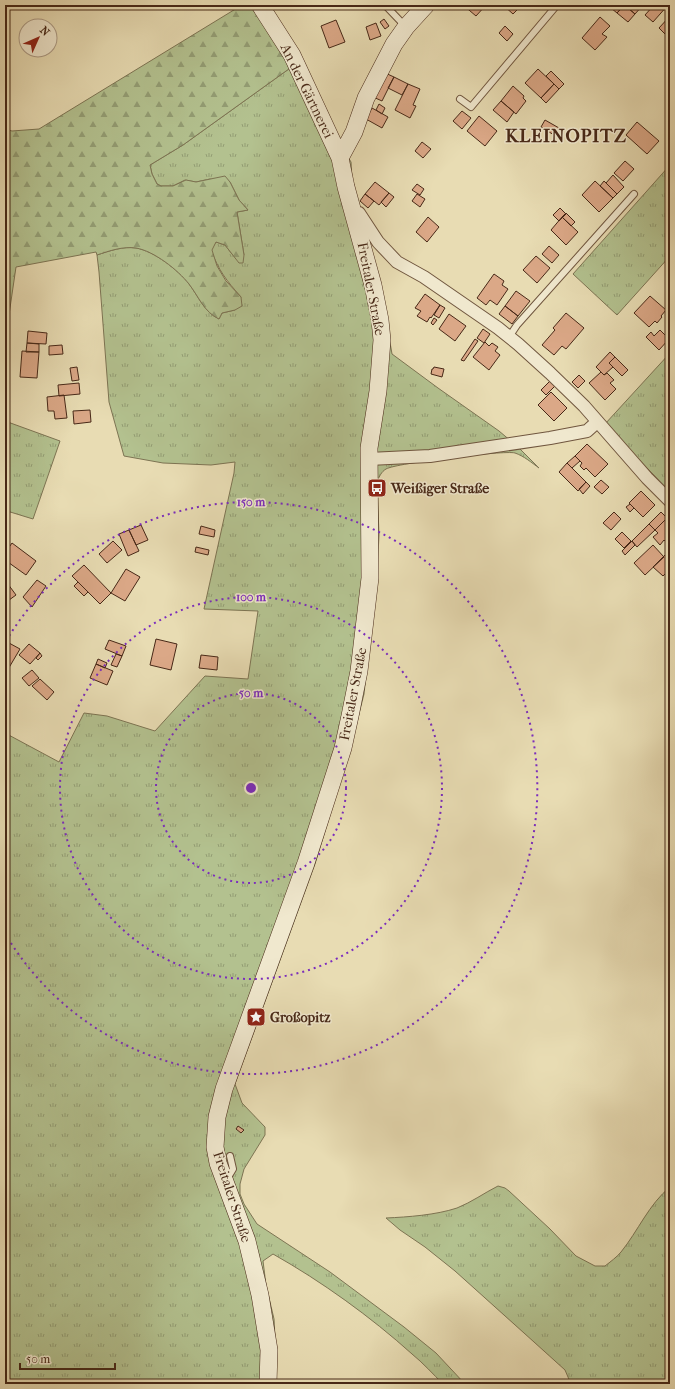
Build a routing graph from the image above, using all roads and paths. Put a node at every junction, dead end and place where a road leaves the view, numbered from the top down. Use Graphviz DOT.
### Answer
graph roads {
  1 [pos="260,5"];
  2 [pos="385,5"];
  3 [pos="426,5"];
  4 [pos="557,5"];
  5 [pos="406,27"];
  6 [pos="460,98"];
  7 [pos="340,158"];
  8 [pos="634,194"];
  9 [pos="355,214"];
  10 [pos="509,337"];
  11 [pos="597,422"];
  12 [pos="369,459"];
  13 [pos="670,501"];
  14 [pos="230,1156"];
  15 [pos="225,1182"];
  16 [pos="268,1384"];
  1 -- 7 [label="street, An der Gärtnerei"];
  2 -- 5 [label="lane"];
  3 -- 5 [label="street"];
  4 -- 6 [label="lane"];
  5 -- 7 [label="street"];
  7 -- 9 [label="street, Freitaler Straße"];
  8 -- 10 [label="lane"];
  9 -- 10 [label="street"];
  9 -- 12 [label="street, Freitaler Straße"];
  10 -- 11 [label="street"];
  11 -- 12 [label="street"];
  11 -- 13 [label="street"];
  12 -- 15 [label="street, Freitaler Straße"];
  14 -- 15 [label="lane"];
  15 -- 16 [label="street, Freitaler Straße"];
}
